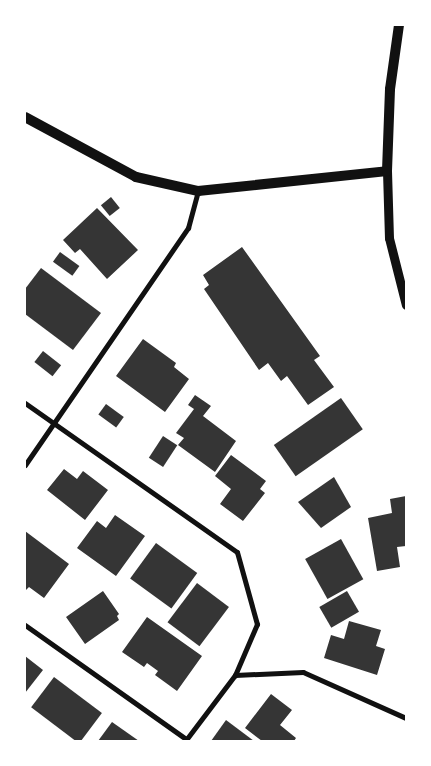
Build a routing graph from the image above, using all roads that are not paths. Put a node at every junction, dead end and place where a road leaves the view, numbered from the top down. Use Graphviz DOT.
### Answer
graph roads {
  1 [pos="399,25"];
  2 [pos="25,117"];
  3 [pos="387,170"];
  4 [pos="198,191"];
  5 [pos="406,305"];
  6 [pos="25,403"];
  7 [pos="53,422"];
  8 [pos="25,465"];
  9 [pos="25,626"];
  10 [pos="235,674"];
  11 [pos="406,718"];
  12 [pos="186,740"];
  1 -- 3 [label="main road"];
  2 -- 4 [label="main road"];
  3 -- 4 [label="main road"];
  3 -- 5 [label="street"];
  4 -- 7 [label="street"];
  6 -- 7 [label="street"];
  7 -- 8 [label="street"];
  7 -- 10 [label="street"];
  9 -- 12 [label="street"];
  10 -- 11 [label="street"];
  10 -- 12 [label="street"];
}
